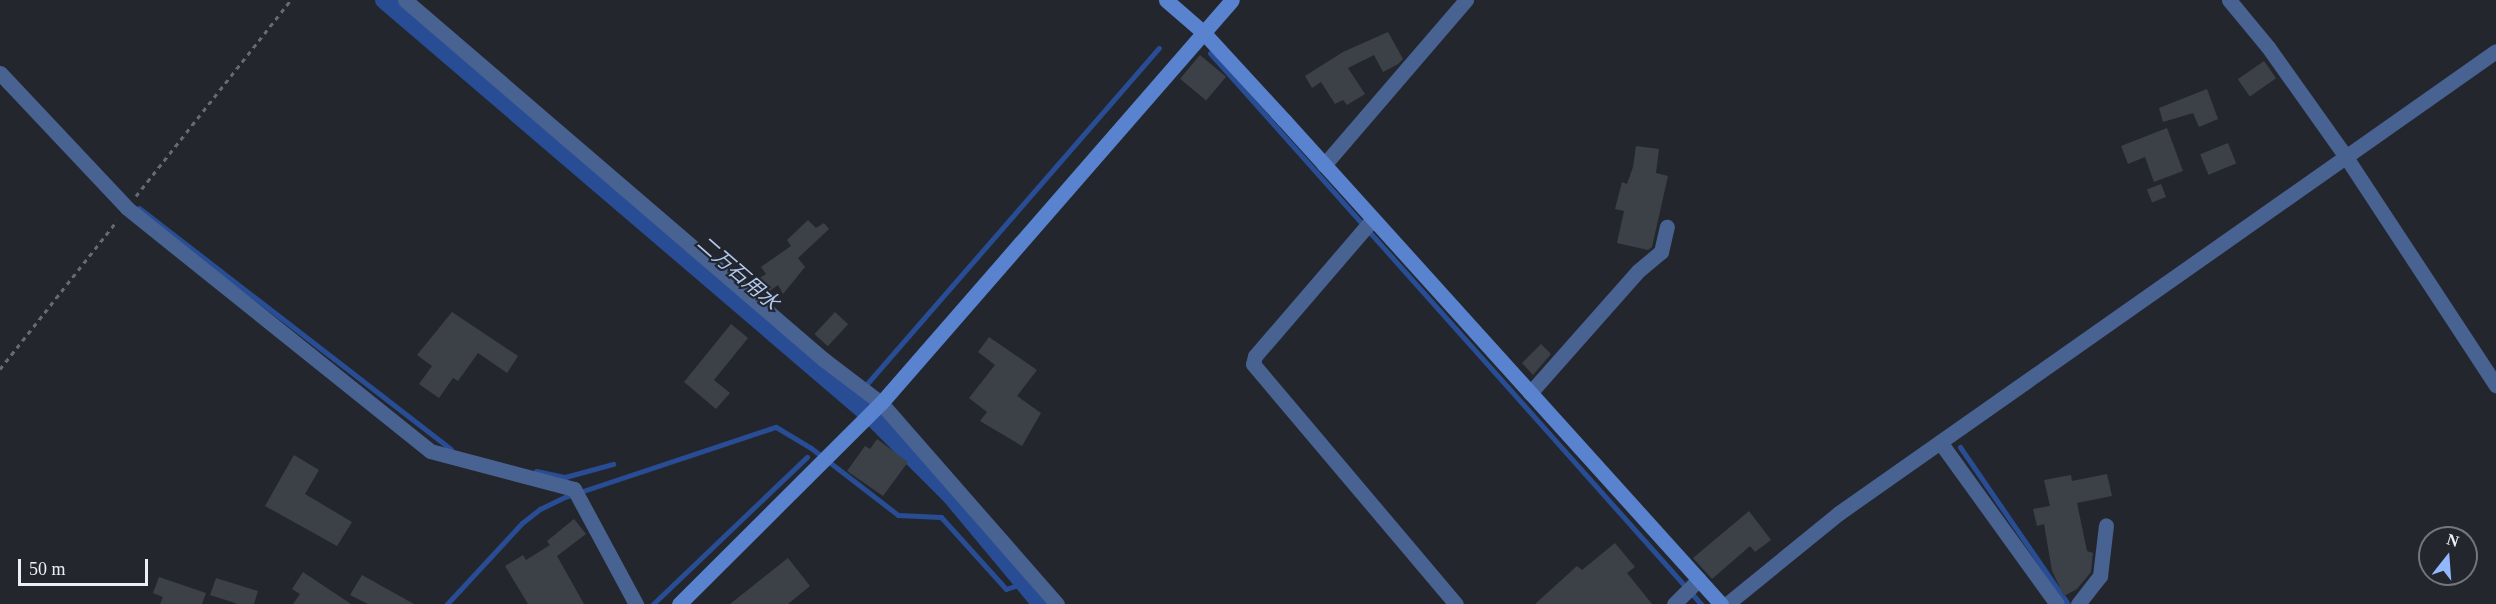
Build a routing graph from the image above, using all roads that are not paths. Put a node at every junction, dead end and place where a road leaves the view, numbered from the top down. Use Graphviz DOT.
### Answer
graph roads {
  1 [pos="405,0"];
  2 [pos="1166,0"];
  3 [pos="1232,0"];
  4 [pos="1466,0"];
  5 [pos="2229,0"];
  6 [pos="1203,32"];
  7 [pos="2496,51"];
  8 [pos="0,73"];
  9 [pos="2344,154"];
  10 [pos="1324,165"];
  11 [pos="1372,220"];
  12 [pos="1667,227"];
  13 [pos="2496,385"];
  14 [pos="1530,393"];
  15 [pos="880,403"];
  16 [pos="1940,442"];
  17 [pos="2106,525"];
  18 [pos="1699,579"];
  19 [pos="636,604"];
  20 [pos="679,604"];
  21 [pos="1057,604"];
  22 [pos="1456,604"];
  23 [pos="1674,604"];
  24 [pos="1721,604"];
  25 [pos="1727,604"];
  26 [pos="2057,604"];
  27 [pos="2078,604"];
  1 -- 15 [label="street"];
  2 -- 6 [label="street"];
  3 -- 6 [label="street"];
  4 -- 10 [label="street"];
  5 -- 9 [label="street"];
  6 -- 10 [label="street"];
  6 -- 15 [label="street"];
  7 -- 9 [label="street"];
  8 -- 19 [label="street"];
  9 -- 13 [label="street"];
  9 -- 16 [label="street"];
  10 -- 11 [label="street"];
  11 -- 14 [label="street"];
  11 -- 22 [label="street"];
  12 -- 14 [label="street"];
  14 -- 18 [label="street"];
  15 -- 20 [label="street"];
  15 -- 21 [label="street"];
  16 -- 25 [label="street"];
  16 -- 26 [label="street"];
  17 -- 27 [label="street"];
  18 -- 23 [label="street"];
  18 -- 24 [label="street"];
}
